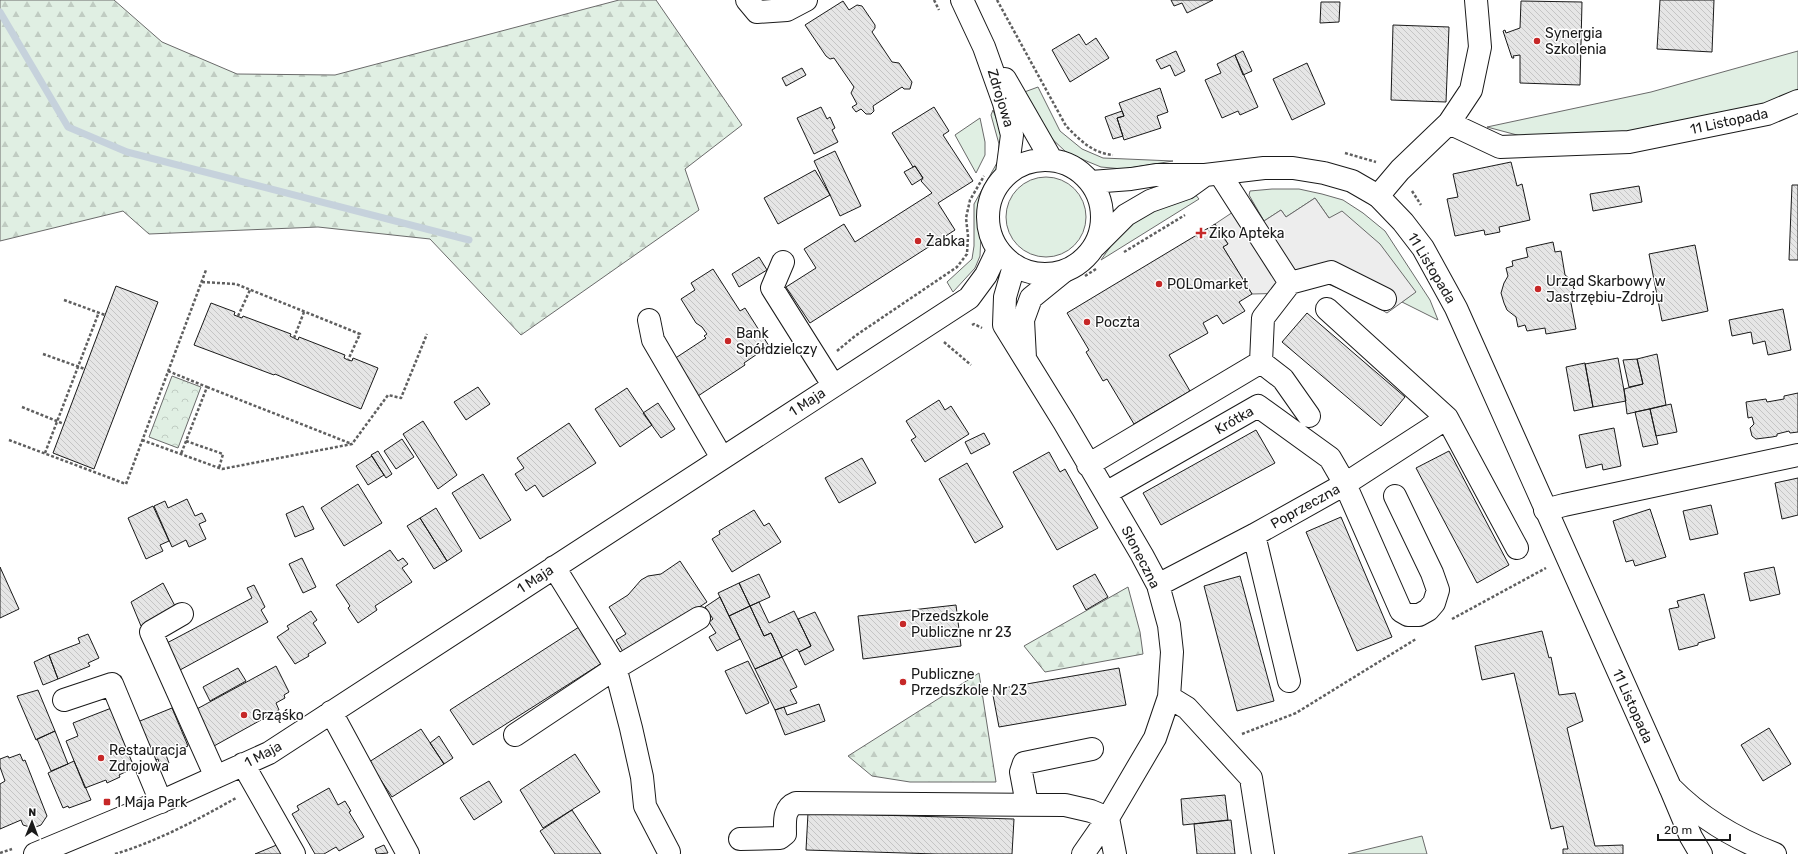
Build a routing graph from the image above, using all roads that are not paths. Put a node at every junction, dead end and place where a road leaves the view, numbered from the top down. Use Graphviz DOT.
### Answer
graph roads {
  1 [pos="747,0"];
  2 [pos="806,0"];
  3 [pos="962,0"];
  4 [pos="1476,0"];
  5 [pos="984,47"];
  6 [pos="1798,101"];
  7 [pos="1449,123"];
  8 [pos="1051,160"];
  9 [pos="1007,173"];
  10 [pos="1213,174"];
  11 [pos="1091,182"];
  12 [pos="1378,196"];
  13 [pos="1095,246"];
  14 [pos="998,250"];
  15 [pos="783,262"];
  16 [pos="1014,266"];
  17 [pos="1063,272"];
  18 [pos="1290,283"];
  19 [pos="1385,299"];
  20 [pos="1327,309"];
  21 [pos="649,320"];
  22 [pos="1025,359"];
  23 [pos="1261,362"];
  24 [pos="833,385"];
  25 [pos="1309,416"];
  26 [pos="1448,418"];
  27 [pos="1798,455"];
  28 [pos="722,458"];
  29 [pos="1088,465"];
  30 [pos="1345,484"];
  31 [pos="1106,494"];
  32 [pos="1395,496"];
  33 [pos="1546,510"];
  34 [pos="1254,535"];
  35 [pos="1517,548"];
  36 [pos="554,567"];
  37 [pos="1158,585"];
  38 [pos="182,614"];
  39 [pos="699,618"];
  40 [pos="614,669"];
  41 [pos="1289,681"];
  42 [pos="1169,698"];
  43 [pos="64,700"];
  44 [pos="331,712"];
  45 [pos="515,735"];
  46 [pos="1092,749"];
  47 [pos="243,764"];
  48 [pos="216,777"];
  49 [pos="1670,787"];
  50 [pos="161,802"];
  51 [pos="1027,804"];
  52 [pos="1108,818"];
  53 [pos="740,839"];
  54 [pos="59,849"];
  55 [pos="24,851"];
  56 [pos="669,852"];
  57 [pos="294,854"];
  58 [pos="408,854"];
  59 [pos="1083,854"];
  60 [pos="1115,854"];
  61 [pos="1263,854"];
  62 [pos="1701,854"];
  63 [pos="1776,854"];
  1 -- 2 [label="street"];
  3 -- 5 [label="street, Zdrojowa"];
  4 -- 7 [label="street"];
  5 -- 8 [label="street, Zdrojowa"];
  5 -- 9 [label="street, Zdrojowa"];
  6 -- 7 [label="street, 11 Listopada"];
  7 -- 12 [label="street"];
  8 -- 9 [label="street"];
  8 -- 11 [label="street"];
  9 -- 14 [label="street"];
  10 -- 11 [label="street, 11 Listopada"];
  10 -- 12 [label="street, 11 Listopada"];
  10 -- 13 [label="street, 11 Listopada"];
  10 -- 18 [label="street"];
  11 -- 13 [label="street"];
  12 -- 33 [label="street, 11 Listopada"];
  13 -- 17 [label="street"];
  14 -- 16 [label="street"];
  14 -- 24 [label="street, 1 Maja"];
  15 -- 24 [label="street"];
  16 -- 17 [label="street"];
  16 -- 22 [label="street, Słoneczna"];
  17 -- 22 [label="street, Słoneczna"];
  18 -- 19 [label="street"];
  18 -- 23 [label="street"];
  20 -- 26 [label="street"];
  21 -- 28 [label="street"];
  22 -- 29 [label="street, Słoneczna"];
  23 -- 25 [label="street"];
  23 -- 29 [label="street"];
  24 -- 28 [label="street, 1 Maja"];
  26 -- 30 [label="street, Poprzeczna"];
  26 -- 35 [label="street"];
  27 -- 33 [label="street"];
  28 -- 36 [label="street, 1 Maja"];
  29 -- 31 [label="street, Słoneczna"];
  30 -- 31 [label="street, Krótka"];
  30 -- 32 [label="street"];
  30 -- 34 [label="street, Poprzeczna"];
  31 -- 37 [label="street, Słoneczna"];
  33 -- 49 [label="street, 11 Listopada"];
  34 -- 37 [label="street, Poprzeczna"];
  34 -- 41 [label="street"];
  36 -- 40 [label="street"];
  36 -- 44 [label="street, 1 Maja"];
  37 -- 42 [label="street, Słoneczna"];
  38 -- 48 [label="street"];
  39 -- 40 [label="street"];
  40 -- 45 [label="street"];
  40 -- 56 [label="street"];
  42 -- 52 [label="street, Słoneczna"];
  42 -- 61 [label="street"];
  43 -- 50 [label="street"];
  44 -- 47 [label="street, 1 Maja"];
  44 -- 58 [label="street"];
  46 -- 51 [label="street"];
  47 -- 48 [label="street, 1 Maja"];
  47 -- 57 [label="street"];
  48 -- 50 [label="street, 1 Maja"];
  49 -- 62 [label="street"];
  49 -- 63 [label="street, 11 Listopada"];
  50 -- 54 [label="street, 1 Maja"];
  51 -- 52 [label="street"];
  51 -- 53 [label="street"];
  52 -- 59 [label="street, Słoneczna"];
  52 -- 60 [label="street"];
  54 -- 55 [label="street, 1 Maja"];
}
